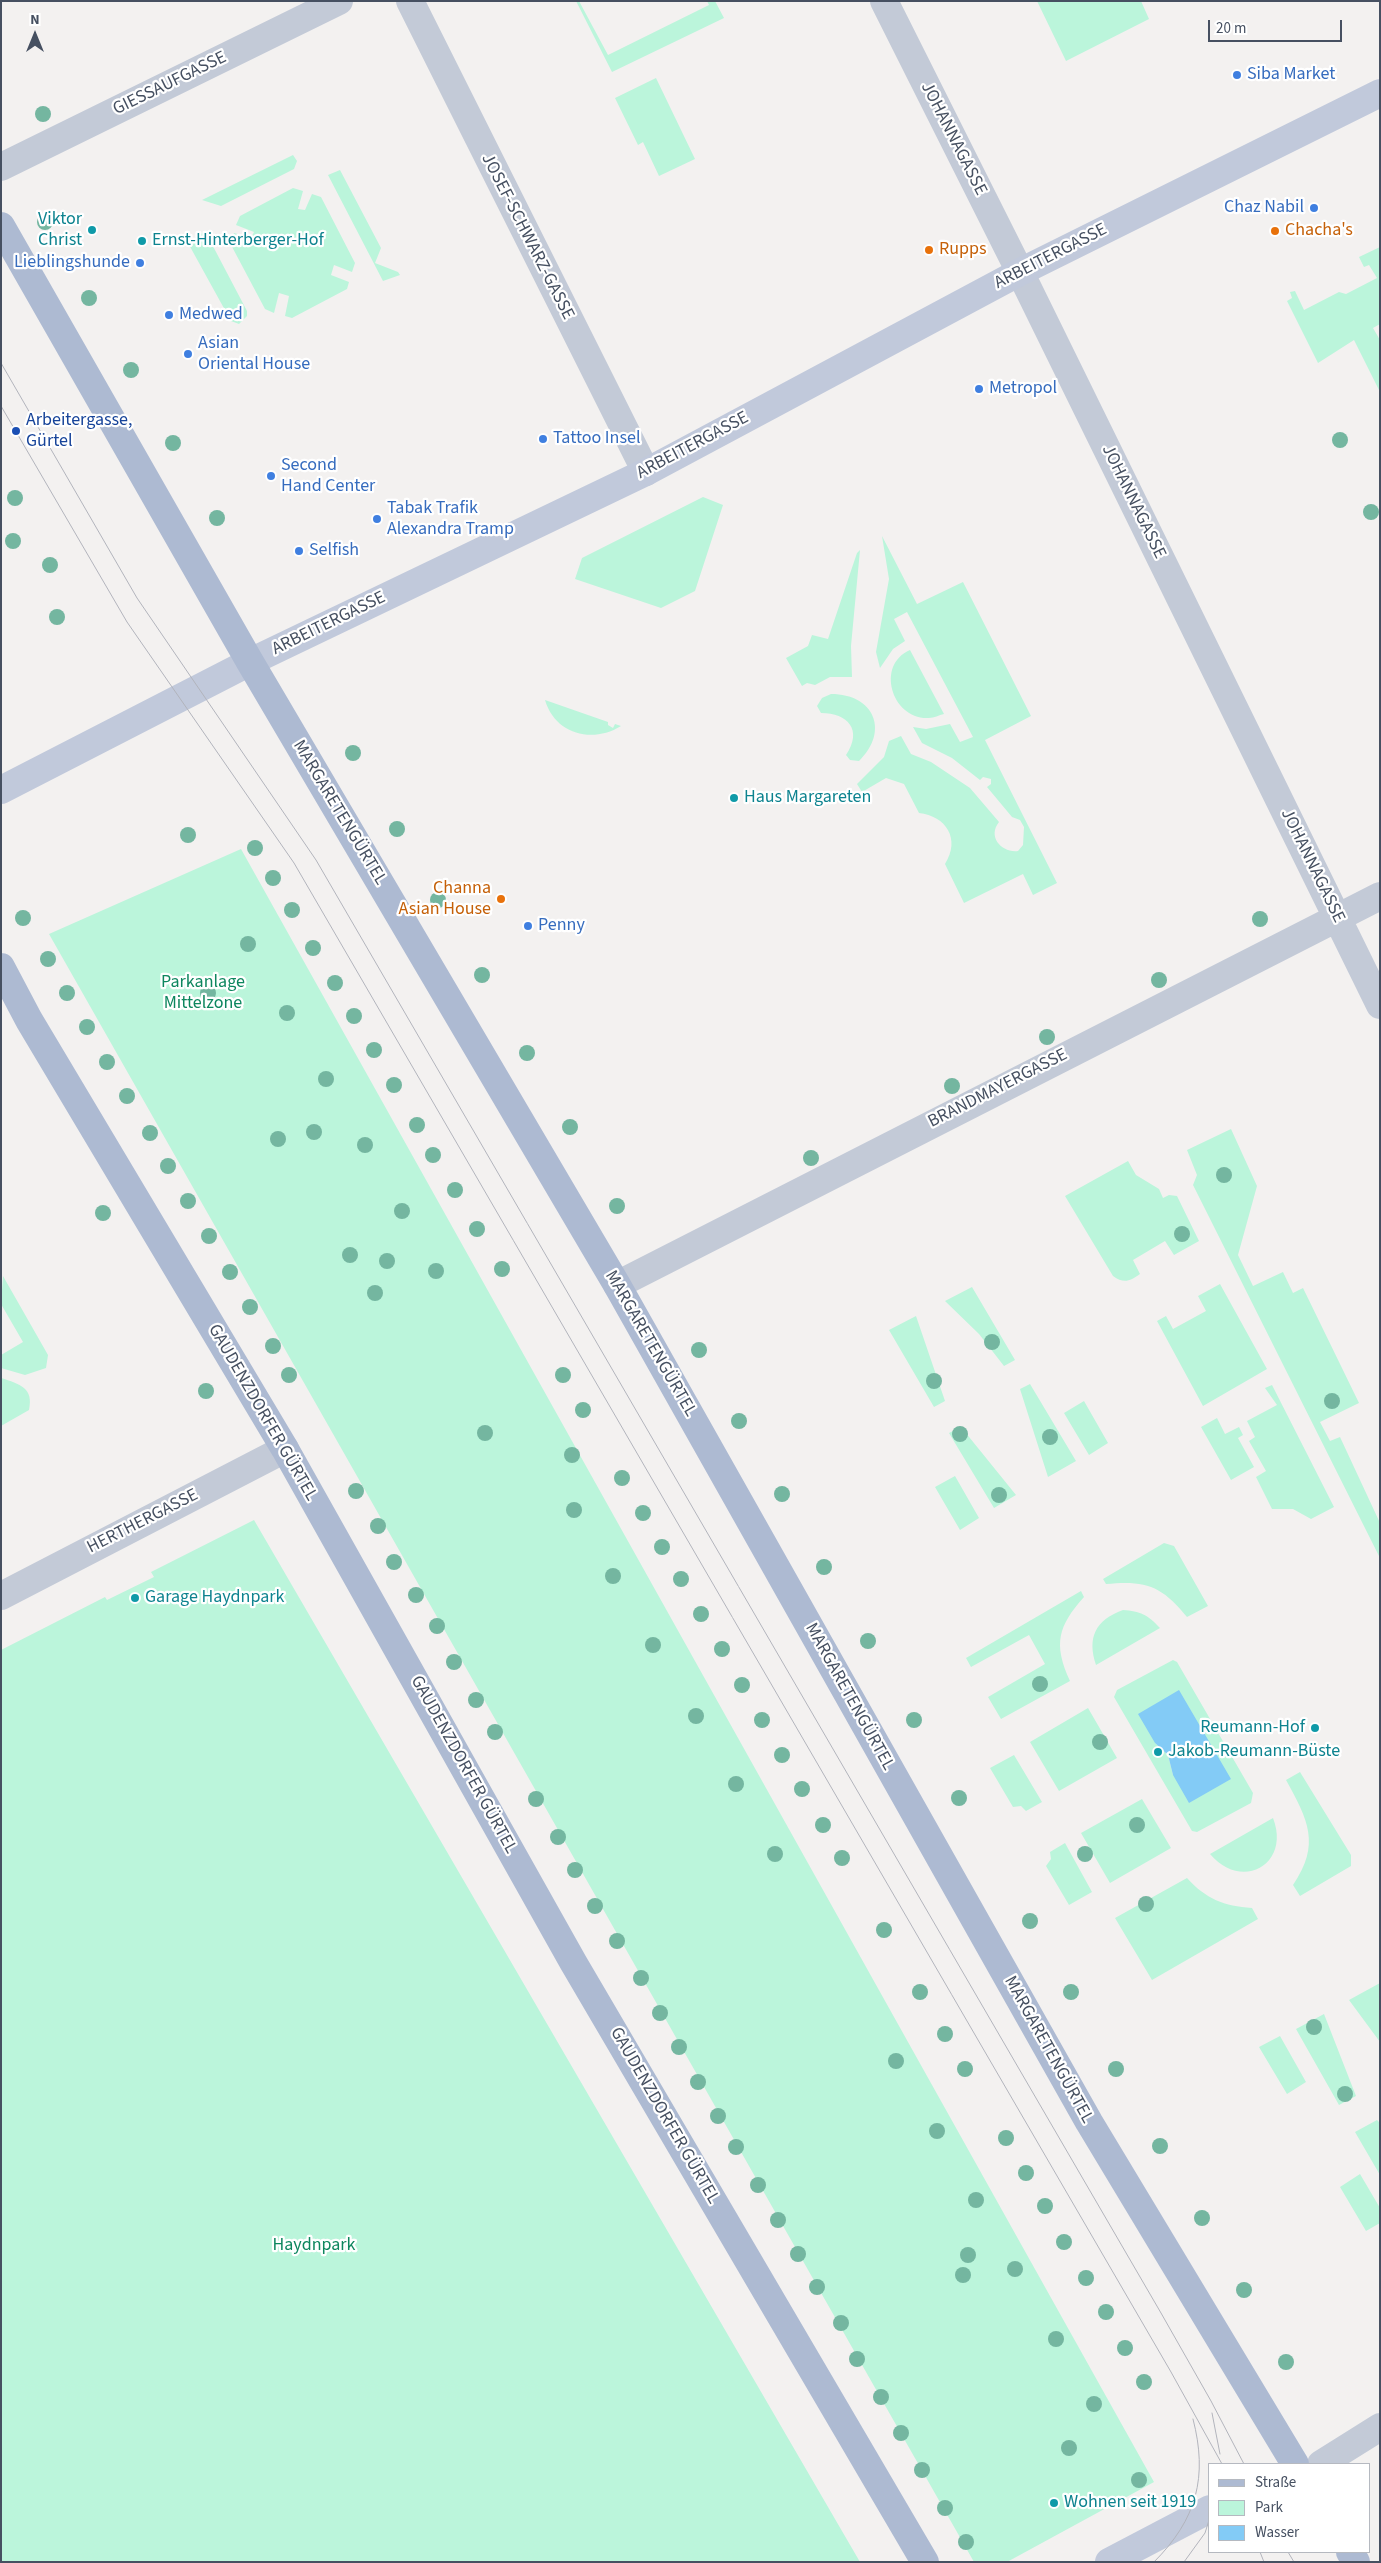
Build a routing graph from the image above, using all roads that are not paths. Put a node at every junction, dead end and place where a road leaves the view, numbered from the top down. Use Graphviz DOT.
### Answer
graph roads {
  1 [pos="339,1"];
  2 [pos="410,1"];
  3 [pos="884,1"];
  4 [pos="1380,93"];
  5 [pos="1,167"];
  6 [pos="1,226"];
  7 [pos="1020,272"];
  8 [pos="646,472"];
  9 [pos="250,662"];
  10 [pos="1,790"];
  11 [pos="1380,896"];
  12 [pos="1337,918"];
  13 [pos="1,968"];
  14 [pos="1380,1005"];
  15 [pos="617,1285"];
  16 [pos="285,1449"];
  17 [pos="1,1596"];
  18 [pos="1380,2427"];
  19 [pos="1294,2463"];
  20 [pos="1324,2463"];
  21 [pos="1208,2510"];
  22 [pos="925,2562"];
  23 [pos="1109,2562"];
  1 -- 5 [label="street, GIESSAUFGASSE"];
  2 -- 8 [label="street, JOSEF-SCHWARZ-GASSE"];
  3 -- 7 [label="street, JOHANNAGASSE"];
  4 -- 7 [label="street, ARBEITERGASSE"];
  6 -- 9 [label="main road, MARGARETENGÜRTEL"];
  7 -- 8 [label="street, ARBEITERGASSE"];
  7 -- 12 [label="street, JOHANNAGASSE"];
  8 -- 9 [label="street, ARBEITERGASSE"];
  9 -- 10 [label="street, ARBEITERGASSE"];
  9 -- 15 [label="main road, MARGARETENGÜRTEL"];
  11 -- 12 [label="street, BRANDMAYERGASSE"];
  12 -- 14 [label="street, JOHANNAGASSE"];
  12 -- 15 [label="street, BRANDMAYERGASSE"];
  13 -- 16 [label="main road, GAUDENZDORFER GÜRTEL"];
  15 -- 19 [label="main road, MARGARETENGÜRTEL"];
  16 -- 17 [label="street, HERTHERGASSE"];
  16 -- 22 [label="main road, GAUDENZDORFER GÜRTEL"];
  18 -- 20 [label="street"];
  21 -- 23 [label="street"];
}
